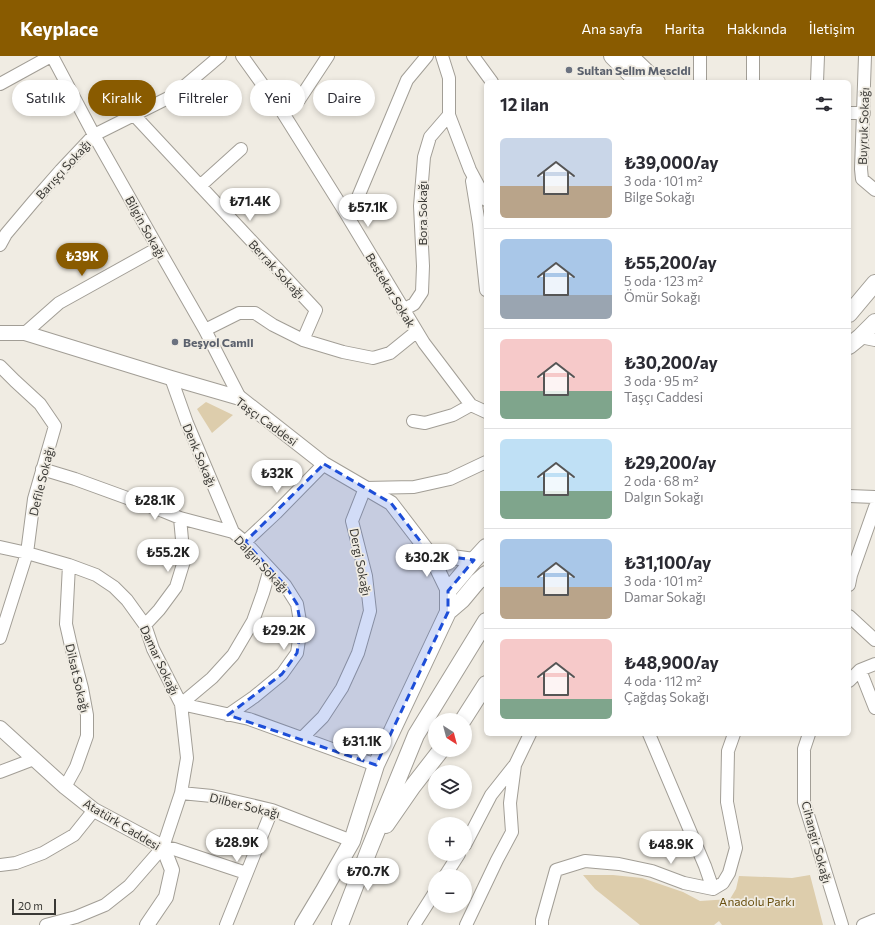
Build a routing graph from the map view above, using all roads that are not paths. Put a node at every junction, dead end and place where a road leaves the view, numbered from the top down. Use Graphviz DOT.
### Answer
graph roads {
  1 [pos="52,56"];
  2 [pos="220,56"];
  3 [pos="244,56"];
  4 [pos="328,56"];
  5 [pos="427,56"];
  6 [pos="442,56"];
  7 [pos="473,56"];
  8 [pos="612,56"];
  9 [pos="630,56"];
  10 [pos="700,56"];
  11 [pos="753,56"];
  12 [pos="818,56"];
  13 [pos="865,56"];
  14 [pos="260,80"];
  15 [pos="491,80"];
  16 [pos="636,80"];
  17 [pos="655,80"];
  18 [pos="700,80"];
  19 [pos="753,80"];
  20 [pos="818,80"];
  21 [pos="0,84"];
  22 [pos="305,91"];
  23 [pos="156,104"];
  24 [pos="851,112"];
  25 [pos="864,112"];
  26 [pos="449,115"];
  27 [pos="132,116"];
  28 [pos="135,116"];
  29 [pos="285,116"];
  30 [pos="94,135"];
  31 [pos="241,149"];
  32 [pos="470,170"];
  33 [pos="200,186"];
  34 [pos="875,190"];
  35 [pos="484,196"];
  36 [pos="345,212"];
  37 [pos="0,245"];
  38 [pos="158,248"];
  39 [pos="484,271"];
  40 [pos="875,283"];
  41 [pos="404,310"];
  42 [pos="851,312"];
  43 [pos="875,322"];
  44 [pos="205,330"];
  45 [pos="416,332"];
  46 [pos="25,333"];
  47 [pos="0,335"];
  48 [pos="303,340"];
  49 [pos="861,341"];
  50 [pos="0,366"];
  51 [pos="171,378"];
  52 [pos="240,398"];
  53 [pos="471,405"];
  54 [pos="484,411"];
  55 [pos="413,422"];
  56 [pos="484,463"];
  57 [pos="324,464"];
  58 [pos="42,469"];
  59 [pos="365,488"];
  60 [pos="851,496"];
  61 [pos="875,497"];
  62 [pos="875,507"];
  63 [pos="180,518"];
  64 [pos="233,532"];
  65 [pos="245,542"];
  66 [pos="0,547"];
  67 [pos="484,549"];
  68 [pos="27,553"];
  69 [pos="430,554"];
  70 [pos="474,560"];
  71 [pos="69,566"];
  72 [pos="270,569"];
  73 [pos="851,575"];
  74 [pos="484,576"];
  75 [pos="448,591"];
  76 [pos="448,612"];
  77 [pos="851,618"];
  78 [pos="484,624"];
  79 [pos="145,625"];
  80 [pos="0,638"];
  81 [pos="875,640"];
  82 [pos="875,664"];
  83 [pos="860,670"];
  84 [pos="851,679"];
  85 [pos="484,687"];
  86 [pos="181,704"];
  87 [pos="875,708"];
  88 [pos="467,713"];
  89 [pos="228,715"];
  90 [pos="0,728"];
  91 [pos="529,736"];
  92 [pos="651,736"];
  93 [pos="733,736"];
  94 [pos="808,736"];
  95 [pos="302,738"];
  96 [pos="436,757"];
  97 [pos="34,759"];
  98 [pos="376,765"];
  99 [pos="515,765"];
  100 [pos="0,772"];
  101 [pos="65,787"];
  102 [pos="181,793"];
  103 [pos="94,810"];
  104 [pos="272,810"];
  105 [pos="472,831"];
  106 [pos="352,841"];
  107 [pos="163,847"];
  108 [pos="369,850"];
  109 [pos="0,865"];
  110 [pos="246,873"];
  111 [pos="713,889"];
  112 [pos="428,903"];
  113 [pos="875,920"];
  114 [pos="544,923"];
  115 [pos="46,925"];
  116 [pos="147,925"];
  117 [pos="226,925"];
  118 [pos="303,925"];
  119 [pos="340,925"];
  120 [pos="414,925"];
  121 [pos="466,925"];
  122 [pos="842,925"];
  123 [pos="863,925"];
  1 -- 21 [label="street"];
  1 -- 30 [label="street, Bilgin Sokağı"];
  2 -- 23 [label="street, Barışçı Sokağı"];
  3 -- 14 [label="street, Bestekar Sokak"];
  4 -- 22 [label="street"];
  5 -- 36 [label="street"];
  6 -- 26 [label="street"];
  7 -- 15 [label="street"];
  8 -- 16 [label="main road"];
  9 -- 17 [label="main road"];
  10 -- 18 [label="street"];
  11 -- 19 [label="street"];
  12 -- 20 [label="street"];
  13 -- 25 [label="street, Buyruk Sokağı"];
  24 -- 25 [label="street"];
  25 -- 34 [label="street, Buyruk Sokağı"];
  26 -- 32 [label="street"];
  26 -- 41 [label="street, Bora Sokağı"];
  27 -- 30 [label="street, Barışçı Sokağı"];
  28 -- 33 [label="street, Berrak Sokağı"];
  29 -- 36 [label="street, Bestekar Sokak"];
  30 -- 37 [label="street, Barışçı Sokağı"];
  30 -- 38 [label="street, Bilgin Sokağı"];
  31 -- 33 [label="street"];
  32 -- 35 [label="street"];
  32 -- 39 [label="street"];
  33 -- 48 [label="street, Berrak Sokağı"];
  36 -- 41 [label="street, Bestekar Sokak"];
  38 -- 44 [label="street, Bilgin Sokağı"];
  38 -- 46 [label="street"];
  40 -- 42 [label="main road"];
  41 -- 45 [label="street, Bestekar Sokak"];
  43 -- 49 [label="main road"];
  44 -- 48 [label="street"];
  44 -- 52 [label="street, Bilgin Sokağı"];
  45 -- 48 [label="street"];
  45 -- 53 [label="street, Bestekar Sokak"];
  46 -- 47 [label="street, Taşçı Caddesi"];
  46 -- 51 [label="street, Taşçı Caddesi"];
  50 -- 58 [label="street, Defile Sokağı"];
  51 -- 52 [label="street, Taşçı Caddesi"];
  51 -- 64 [label="street, Denk Sokağı"];
  52 -- 57 [label="street, Taşçı Caddesi"];
  53 -- 54 [label="street, Bestekar Sokak"];
  53 -- 55 [label="street"];
  56 -- 59 [label="street"];
  57 -- 59 [label="street, Taşçı Caddesi"];
  57 -- 65 [label="street"];
  58 -- 63 [label="street, Dalgın Sokağı"];
  58 -- 68 [label="street, Defile Sokağı"];
  59 -- 69 [label="street, Taşçı Caddesi"];
  59 -- 95 [label="street, Dergi Sokağı"];
  60 -- 61 [label="street"];
  62 -- 73 [label="street"];
  63 -- 64 [label="street, Dalgın Sokağı"];
  63 -- 79 [label="street"];
  64 -- 65 [label="street, Dalgın Sokağı"];
  65 -- 72 [label="street, Dalgın Sokağı"];
  66 -- 68 [label="street, Damar Sokağı"];
  67 -- 70 [label="main road"];
  68 -- 71 [label="street, Damar Sokağı"];
  68 -- 80 [label="street, Defile Sokağı"];
  69 -- 70 [label="street"];
  69 -- 75 [label="street, Taşçı Caddesi"];
  70 -- 75 [label="main road"];
  71 -- 79 [label="street, Damar Sokağı"];
  71 -- 101 [label="street, Dilsat Sokağı"];
  72 -- 86 [label="street"];
  72 -- 89 [label="street, Dalgın Sokağı"];
  74 -- 76 [label="main road"];
  75 -- 76 [label="main road"];
  76 -- 98 [label="main road"];
  77 -- 81 [label="street"];
  78 -- 108 [label="main road"];
  79 -- 86 [label="street, Damar Sokağı"];
  82 -- 83 [label="street"];
  83 -- 84 [label="street"];
  83 -- 87 [label="street"];
  85 -- 88 [label="main road"];
  86 -- 89 [label="street, Damar Sokağı"];
  86 -- 102 [label="street"];
  89 -- 95 [label="street, Damar Sokağı"];
  90 -- 97 [label="street, Atatürk Caddesi"];
  91 -- 99 [label="street"];
  92 -- 111 [label="street"];
  93 -- 111 [label="street"];
  94 -- 122 [label="street, Cihangir Sokağı"];
  95 -- 98 [label="street, Damar Sokağı"];
  96 -- 108 [label="main road"];
  97 -- 100 [label="street"];
  97 -- 101 [label="street, Atatürk Caddesi"];
  98 -- 106 [label="main road"];
  99 -- 105 [label="street"];
  99 -- 121 [label="street"];
  101 -- 103 [label="street, Atatürk Caddesi"];
  102 -- 104 [label="street, Dilber Sokağı"];
  102 -- 107 [label="street"];
  103 -- 107 [label="street, Atatürk Caddesi"];
  103 -- 109 [label="street"];
  104 -- 106 [label="street, Dilber Sokağı"];
  104 -- 110 [label="street"];
  106 -- 118 [label="main road"];
  107 -- 110 [label="street"];
  107 -- 115 [label="street"];
  107 -- 116 [label="street, Atatürk Caddesi"];
  108 -- 119 [label="main road"];
  110 -- 117 [label="street"];
  111 -- 114 [label="street"];
  112 -- 120 [label="street"];
  113 -- 123 [label="street"];
}
